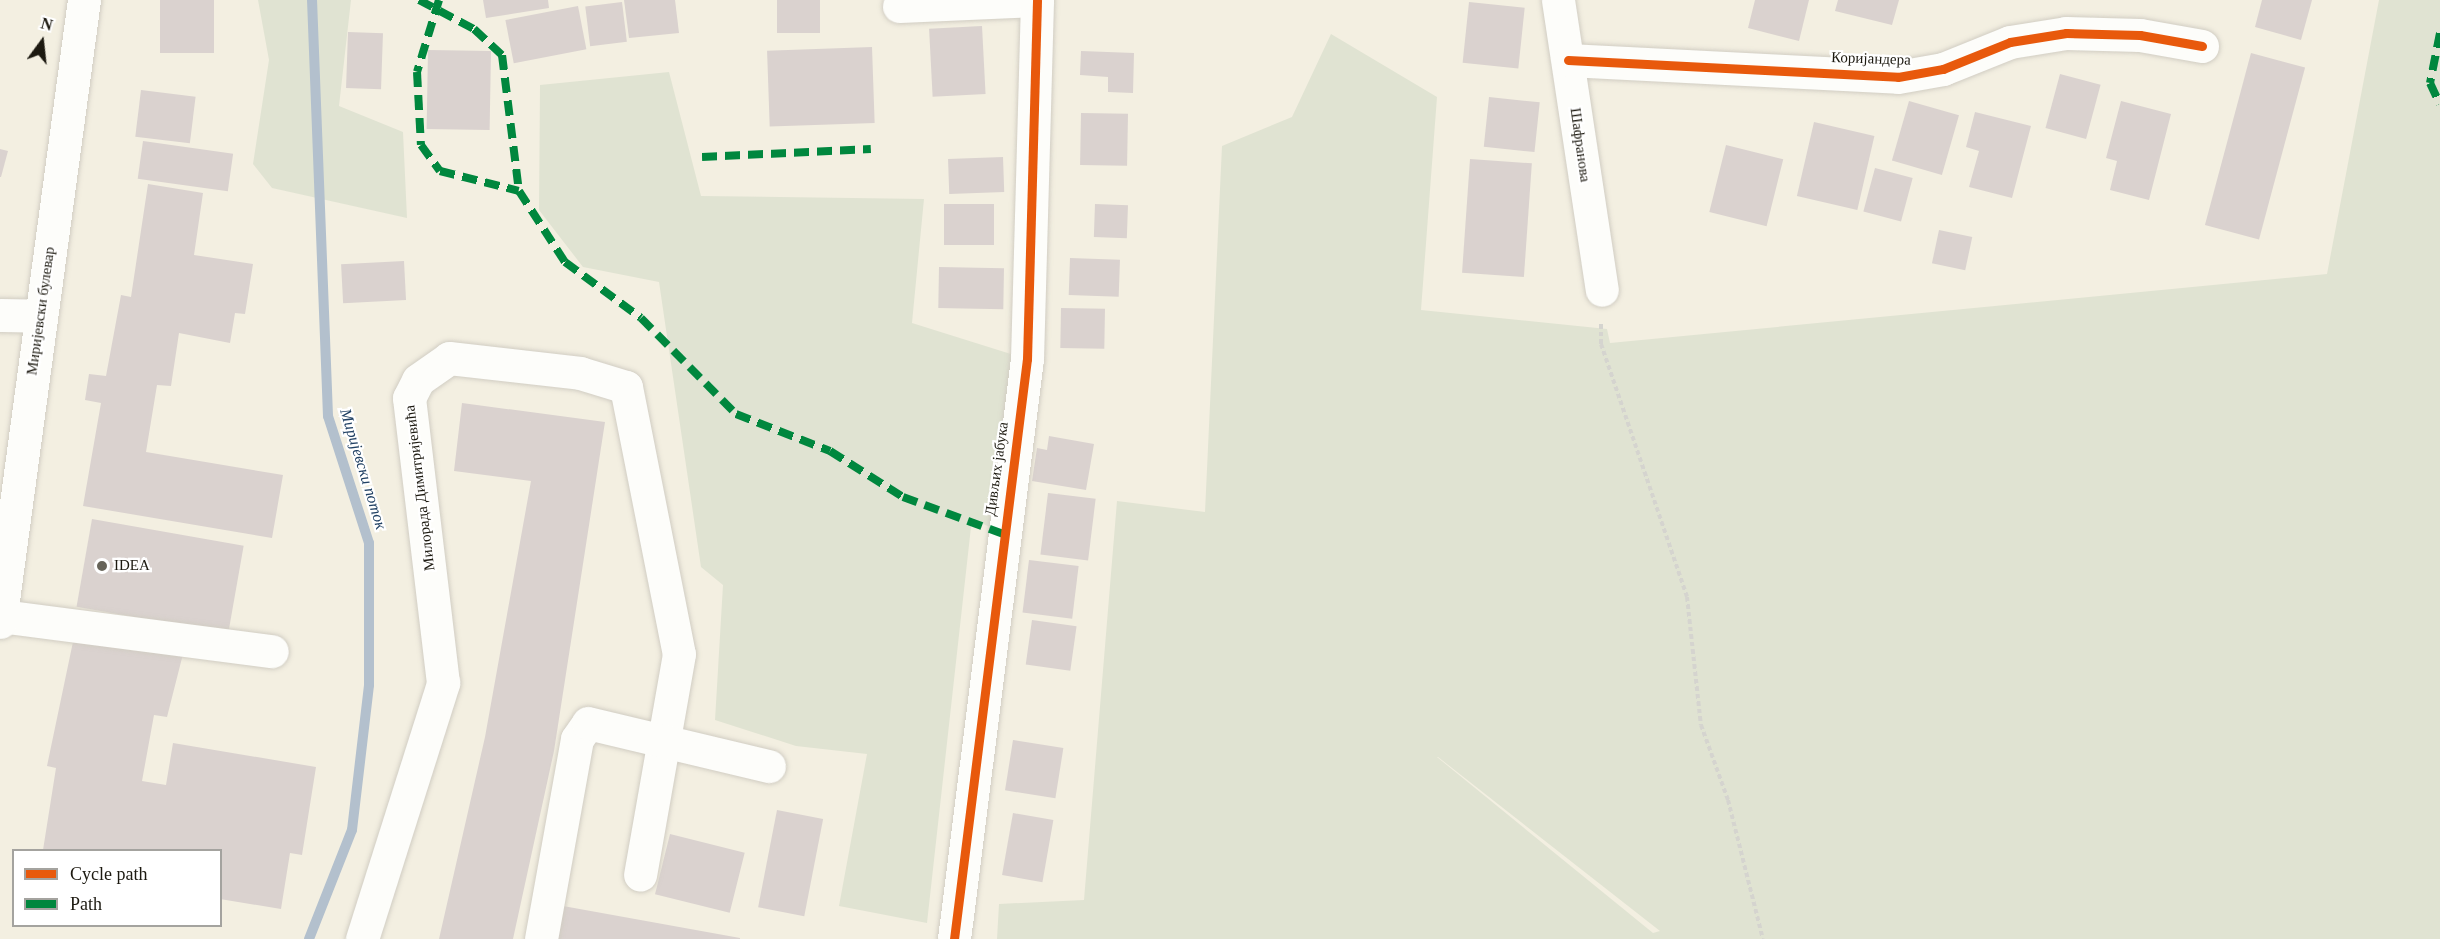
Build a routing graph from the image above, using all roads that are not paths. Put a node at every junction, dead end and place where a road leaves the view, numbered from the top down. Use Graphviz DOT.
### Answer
graph roads {
  1 [pos="84,0"];
  2 [pos="1037,0"];
  3 [pos="1558,0"];
  4 [pos="898,6"];
  5 [pos="2202,46"];
  6 [pos="1568,60"];
  7 [pos="1602,290"];
  8 [pos="0,315"];
  9 [pos="39,316"];
  10 [pos="0,619"];
  11 [pos="272,651"];
  12 [pos="668,739"];
  13 [pos="769,766"];
  14 [pos="640,875"];
  15 [pos="362,939"];
  16 [pos="541,939"];
  17 [pos="954,939"];
  1 -- 9 [label="street, Миријевски булевар"];
  2 -- 4 [label="street"];
  2 -- 17 [label="street, Дивљих јабука"];
  3 -- 6 [label="street, Шафранова"];
  5 -- 6 [label="street, Коријандера"];
  6 -- 7 [label="street, Шафранова"];
  8 -- 9 [label="street"];
  9 -- 10 [label="street, Миријевски булевар"];
  10 -- 11 [label="street"];
  12 -- 13 [label="street"];
  12 -- 14 [label="street, Милорада Димитријевића"];
  12 -- 15 [label="street, Милорада Димитријевића"];
  12 -- 16 [label="street"];
}
